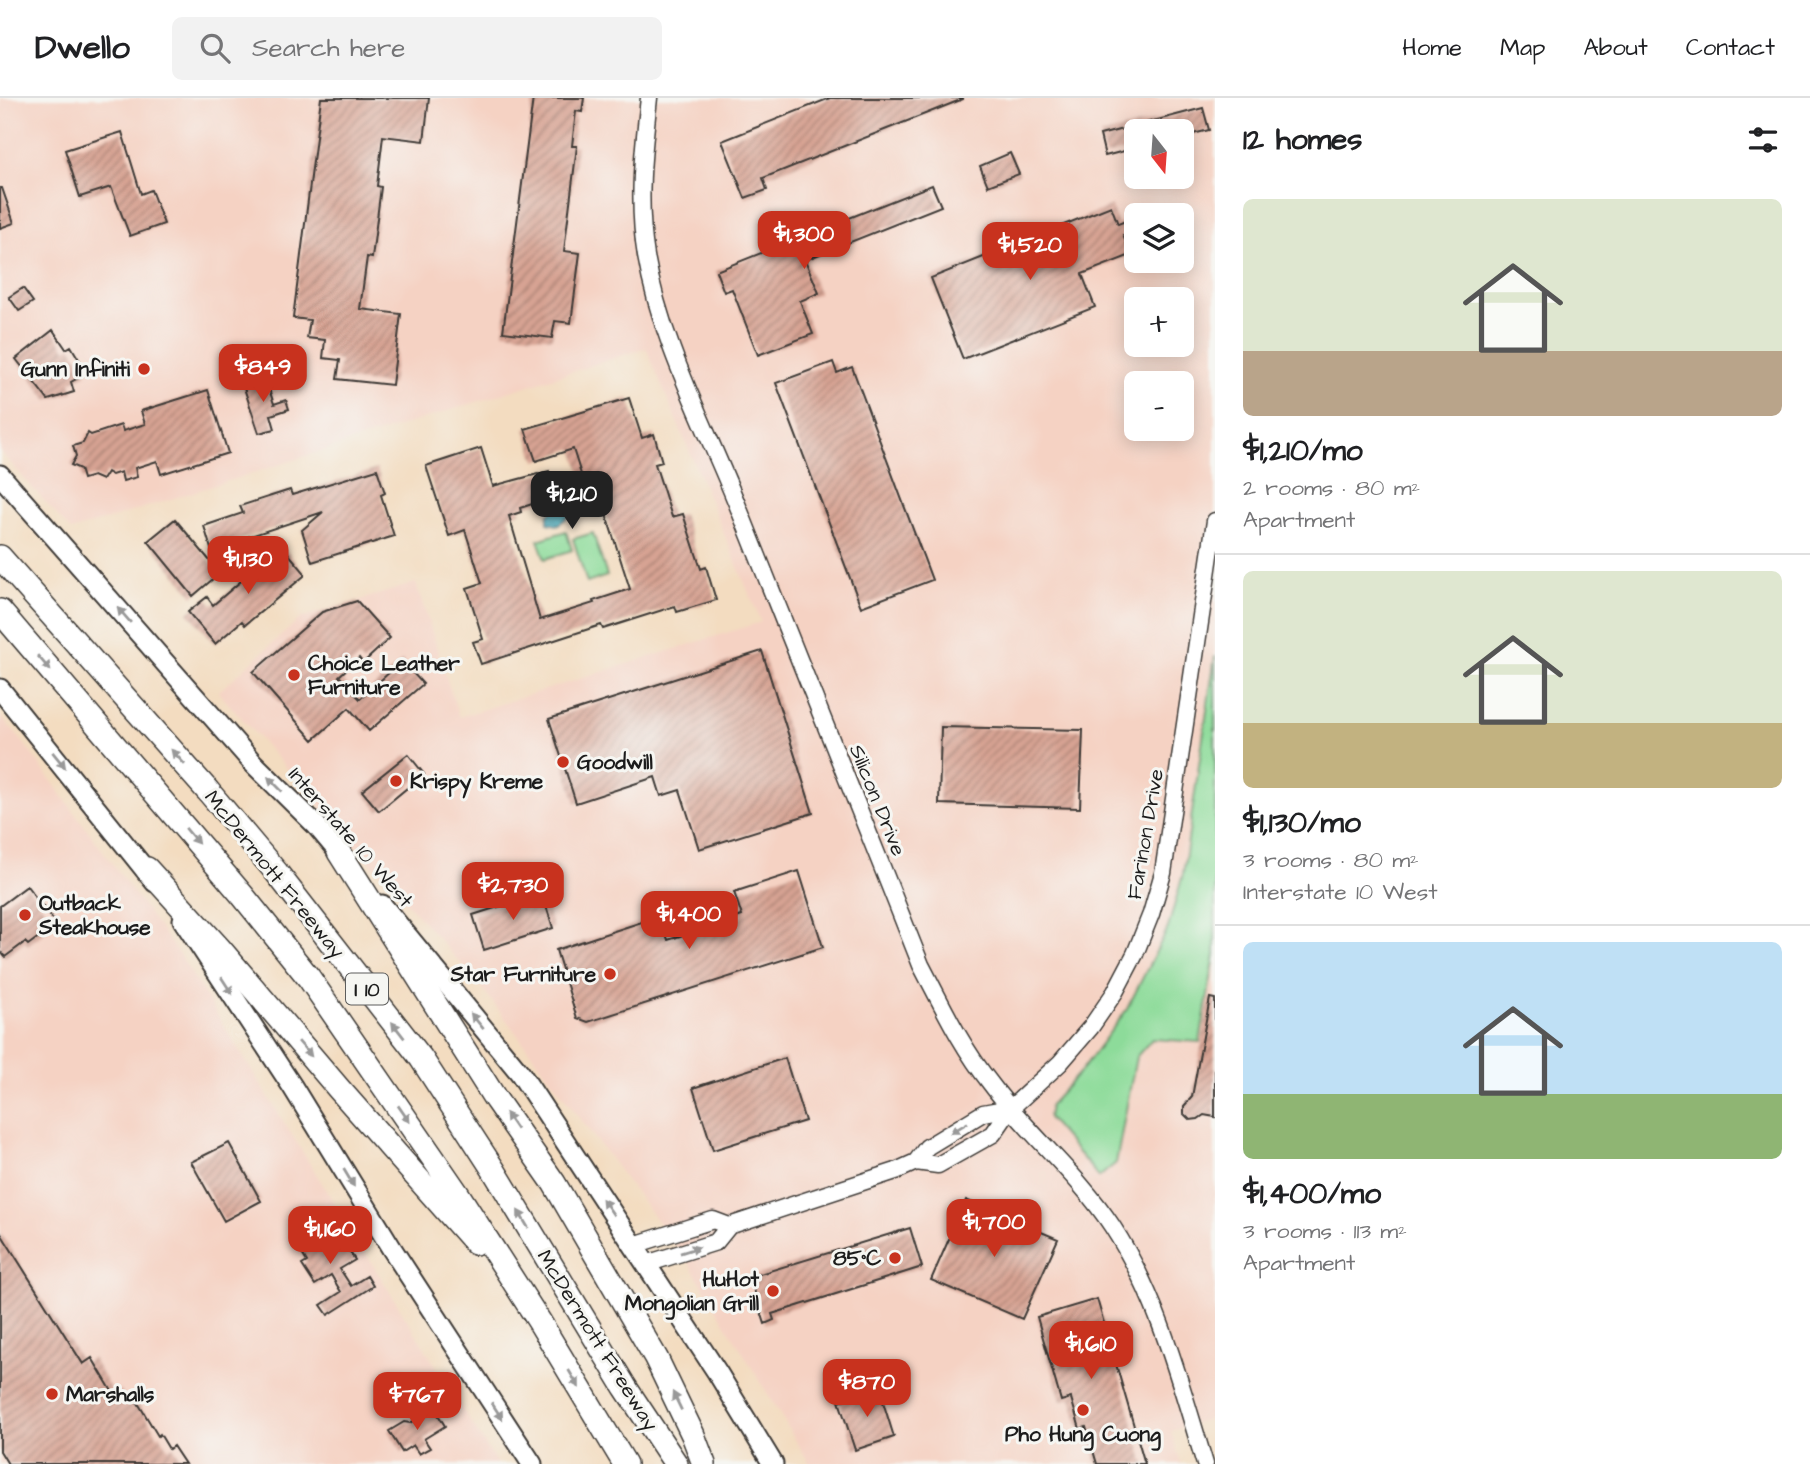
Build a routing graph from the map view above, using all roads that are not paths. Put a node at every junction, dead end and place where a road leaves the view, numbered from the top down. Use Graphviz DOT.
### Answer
graph roads {
  1 [pos="649,98"];
  2 [pos="0,475"];
  3 [pos="1215,521"];
  4 [pos="0,557"];
  5 [pos="0,611"];
  6 [pos="0,689"];
  7 [pos="339,852"];
  8 [pos="146,869"];
  9 [pos="1010,1108"];
  10 [pos="916,1162"];
  11 [pos="729,1226"];
  12 [pos="634,1245"];
  13 [pos="646,1264"];
  14 [pos="539,1321"];
  15 [pos="532,1464"];
  16 [pos="625,1464"];
  17 [pos="676,1464"];
  18 [pos="704,1464"];
  19 [pos="773,1464"];
  20 [pos="1205,1464"];
  1 -- 9 [label="street, Silicon Drive"];
  7 -- 2 [label="main road, Interstate 10 West, one-way"];
  3 -- 9 [label="street, Farinon Drive"];
  17 -- 4 [label="highway, McDermott Freeway / I 10, one-way"];
  5 -- 14 [label="highway, McDermott Freeway / I 10, one-way"];
  6 -- 8 [label="main road, one-way"];
  12 -- 7 [label="main road, Interstate 10 West, one-way"];
  18 -- 7 [label="highway, one-way"];
  8 -- 14 [label="highway, one-way"];
  8 -- 15 [label="main road, one-way"];
  9 -- 10 [label="street, Farinon Drive, one-way"];
  9 -- 10 [label="street, Farinon Drive"];
  9 -- 20 [label="street, Silicon Drive"];
  10 -- 11 [label="street, Farinon Drive"];
  11 -- 12 [label="street, Farinon Drive"];
  13 -- 11 [label="street, Farinon Drive, one-way"];
  12 -- 13 [label="main road, Interstate 10 West"];
  13 -- 19 [label="main road, Interstate 10 West"];
  14 -- 16 [label="highway, McDermott Freeway / I 10, one-way"];
}
